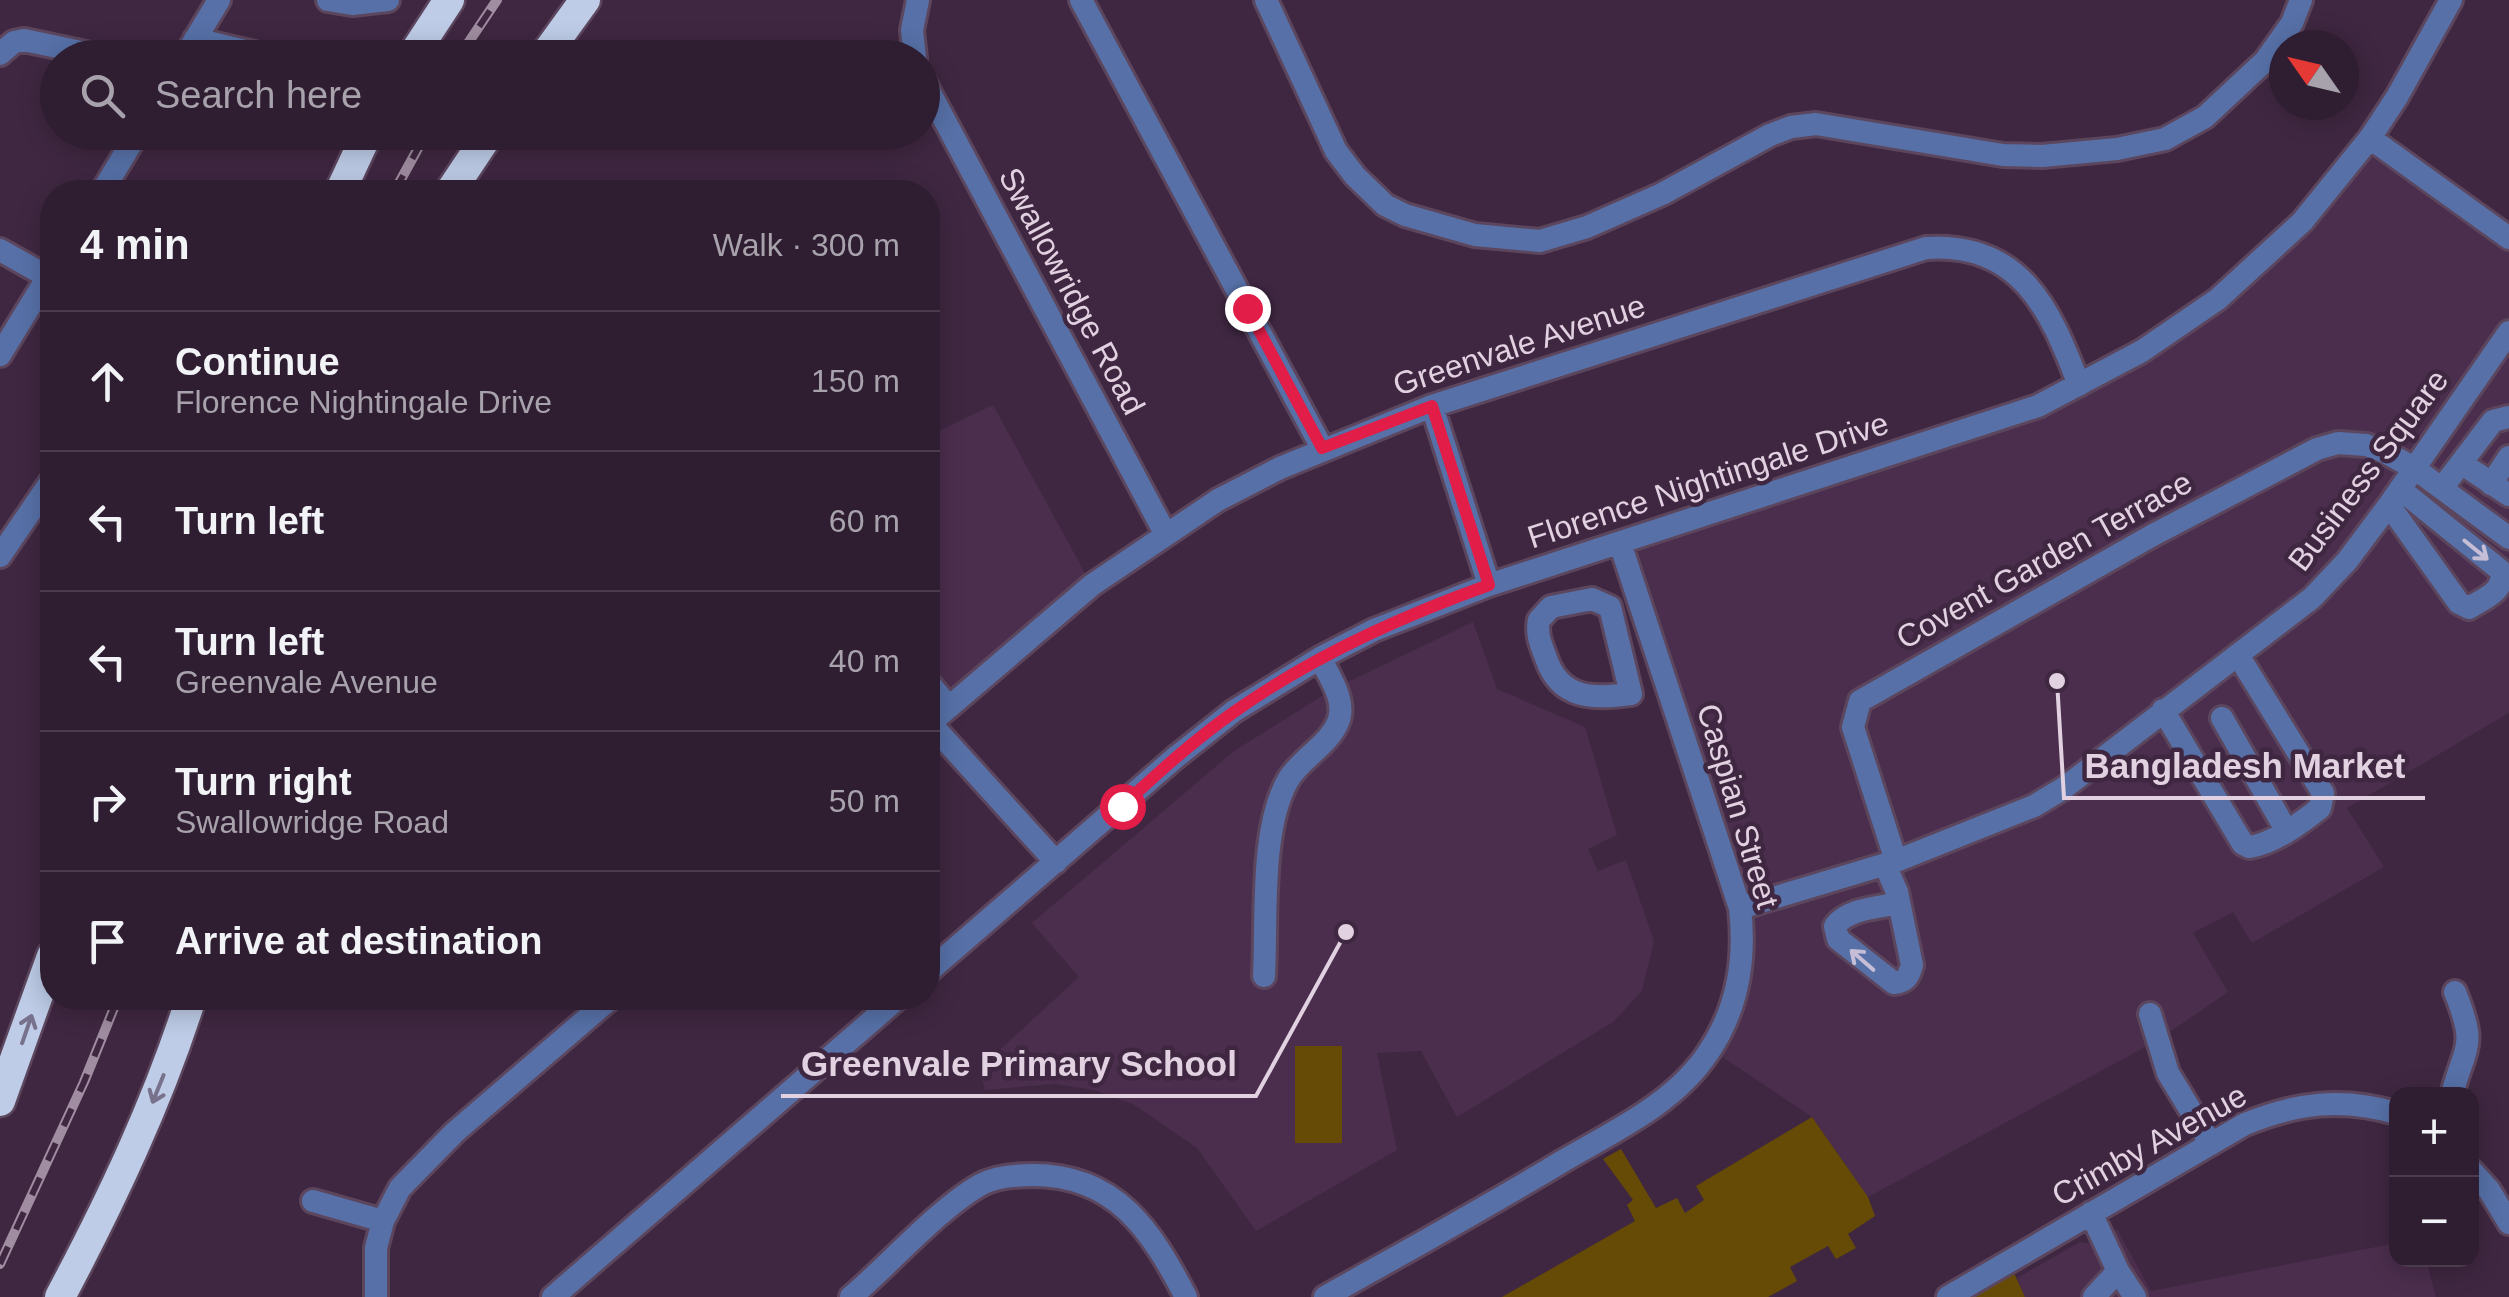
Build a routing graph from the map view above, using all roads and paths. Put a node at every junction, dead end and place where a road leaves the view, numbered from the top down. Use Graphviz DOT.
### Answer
graph roads {
  1 [pos="219,0"];
  2 [pos="328,0"];
  3 [pos="388,0"];
  4 [pos="450,0"];
  5 [pos="585,0"];
  6 [pos="918,0"];
  7 [pos="1081,0"];
  8 [pos="1266,0"];
  9 [pos="2301,0"];
  10 [pos="2451,0"];
  11 [pos="195,40"];
  12 [pos="423,40"];
  13 [pos="555,40"];
  14 [pos="913,40"];
  15 [pos="40,43"];
  16 [pos="0,54"];
  17 [pos="940,112"];
  18 [pos="2370,138"];
  19 [pos="127,150"];
  20 [pos="360,150"];
  21 [pos="478,150"];
  22 [pos="109,180"];
  23 [pos="346,180"];
  24 [pos="458,180"];
  25 [pos="2509,238"];
  26 [pos="0,250"];
  27 [pos="40,269"];
  28 [pos="40,311"];
  29 [pos="2506,344"];
  30 [pos="0,355"];
  31 [pos="2079,385"];
  32 [pos="1432,406"];
  33 [pos="2509,418"];
  34 [pos="1322,448"];
  35 [pos="2509,457"];
  36 [pos="2462,463"];
  37 [pos="2414,468"];
  38 [pos="2442,488"];
  39 [pos="2500,489"];
  40 [pos="2394,497"];
  41 [pos="40,498"];
  42 [pos="1165,533"];
  43 [pos="2509,538"];
  44 [pos="1620,543"];
  45 [pos="0,556"];
  46 [pos="1489,585"];
  47 [pos="2238,656"];
  48 [pos="1320,658"];
  49 [pos="1667,685"];
  50 [pos="1632,694"];
  51 [pos="940,696"];
  52 [pos="948,706"];
  53 [pos="2163,710"];
  54 [pos="940,713"];
  55 [pos="2222,718"];
  56 [pos="940,737"];
  57 [pos="2286,830"];
  58 [pos="1056,862"];
  59 [pos="1891,863"];
  60 [pos="1899,902"];
  61 [pos="1740,908"];
  62 [pos="940,962"];
  63 [pos="1264,976"];
  64 [pos="40,989"];
  65 [pos="2455,992"];
  66 [pos="188,1010"];
  67 [pos="597,1010"];
  68 [pos="884,1010"];
  69 [pos="2150,1014"];
  70 [pos="2454,1087"];
  71 [pos="0,1101"];
  72 [pos="2389,1111"];
  73 [pos="2211,1144"];
  74 [pos="2499,1184"];
  75 [pos="313,1201"];
  76 [pos="2092,1214"];
  77 [pos="383,1221"];
  78 [pos="2509,1224"];
  79 [pos="2118,1271"];
  80 [pos="60,1297"];
  81 [pos="376,1297"];
  82 [pos="554,1297"];
  83 [pos="851,1297"];
  84 [pos="1186,1297"];
  85 [pos="1325,1297"];
  86 [pos="1948,1297"];
  87 [pos="2094,1297"];
  88 [pos="2135,1297"];
  1 -- 11 [label="street"];
  2 -- 3 [label="street"];
  4 -- 12 [label="highway"];
  5 -- 13 [label="highway"];
  6 -- 14 [label="street"];
  7 -- 34 [label="street"];
  8 -- 9 [label="street"];
  10 -- 18 [label="street, Florence Nightingale Drive"];
  15 -- 16 [label="street"];
  17 -- 42 [label="street, Swallowridge Road"];
  18 -- 25 [label="street"];
  18 -- 31 [label="street, Florence Nightingale Drive"];
  19 -- 22 [label="street"];
  20 -- 23 [label="highway"];
  21 -- 24 [label="highway"];
  26 -- 27 [label="street"];
  28 -- 30 [label="street"];
  29 -- 37 [label="street, Business Square"];
  31 -- 32 [label="street, Greenvale Avenue"];
  31 -- 44 [label="street, Florence Nightingale Drive"];
  32 -- 34 [label="street, Greenvale Avenue"];
  32 -- 46 [label="street"];
  33 -- 36 [label="street"];
  34 -- 42 [label="street, Greenvale Avenue"];
  35 -- 39 [label="street"];
  36 -- 38 [label="street"];
  36 -- 39 [label="street"];
  37 -- 38 [label="street, Covent Garden Terrace"];
  37 -- 40 [label="street, Business Square"];
  37 -- 59 [label="street, Covent Garden Terrace"];
  38 -- 43 [label="street, Covent Garden Terrace"];
  40 -- 40 [label="street, one-way"];
  40 -- 47 [label="street, Business Square"];
  41 -- 45 [label="street"];
  42 -- 52 [label="street, Greenvale Avenue"];
  44 -- 46 [label="street, Florence Nightingale Drive"];
  44 -- 49 [label="street, Caspian Street"];
  46 -- 48 [label="street, Florence Nightingale Drive"];
  47 -- 53 [label="street, Business Square"];
  47 -- 57 [label="street"];
  48 -- 58 [label="street, Florence Nightingale Drive"];
  48 -- 63 [label="street"];
  49 -- 50 [label="street"];
  49 -- 61 [label="street, Caspian Street"];
  50 -- 50 [label="street"];
  51 -- 52 [label="street"];
  52 -- 54 [label="street, Greenvale Avenue"];
  53 -- 57 [label="street"];
  53 -- 59 [label="street, Business Square"];
  55 -- 57 [label="street"];
  56 -- 58 [label="street"];
  58 -- 62 [label="street, Florence Nightingale Drive"];
  59 -- 60 [label="street, Covent Garden Terrace"];
  59 -- 61 [label="street, Business Square"];
  61 -- 85 [label="street, Caspian Street"];
  71 -- 64 [label="highway, one-way"];
  65 -- 70 [label="street"];
  66 -- 80 [label="highway, one-way"];
  67 -- 77 [label="street"];
  68 -- 82 [label="street"];
  69 -- 73 [label="street"];
  72 -- 73 [label="street, Crimby Avenue"];
  73 -- 76 [label="street, Crimby Avenue"];
  74 -- 78 [label="street"];
  75 -- 77 [label="street"];
  76 -- 79 [label="street"];
  76 -- 86 [label="street, Crimby Avenue"];
  77 -- 81 [label="street"];
  79 -- 87 [label="street"];
  79 -- 88 [label="street"];
  83 -- 84 [label="street"];
}
